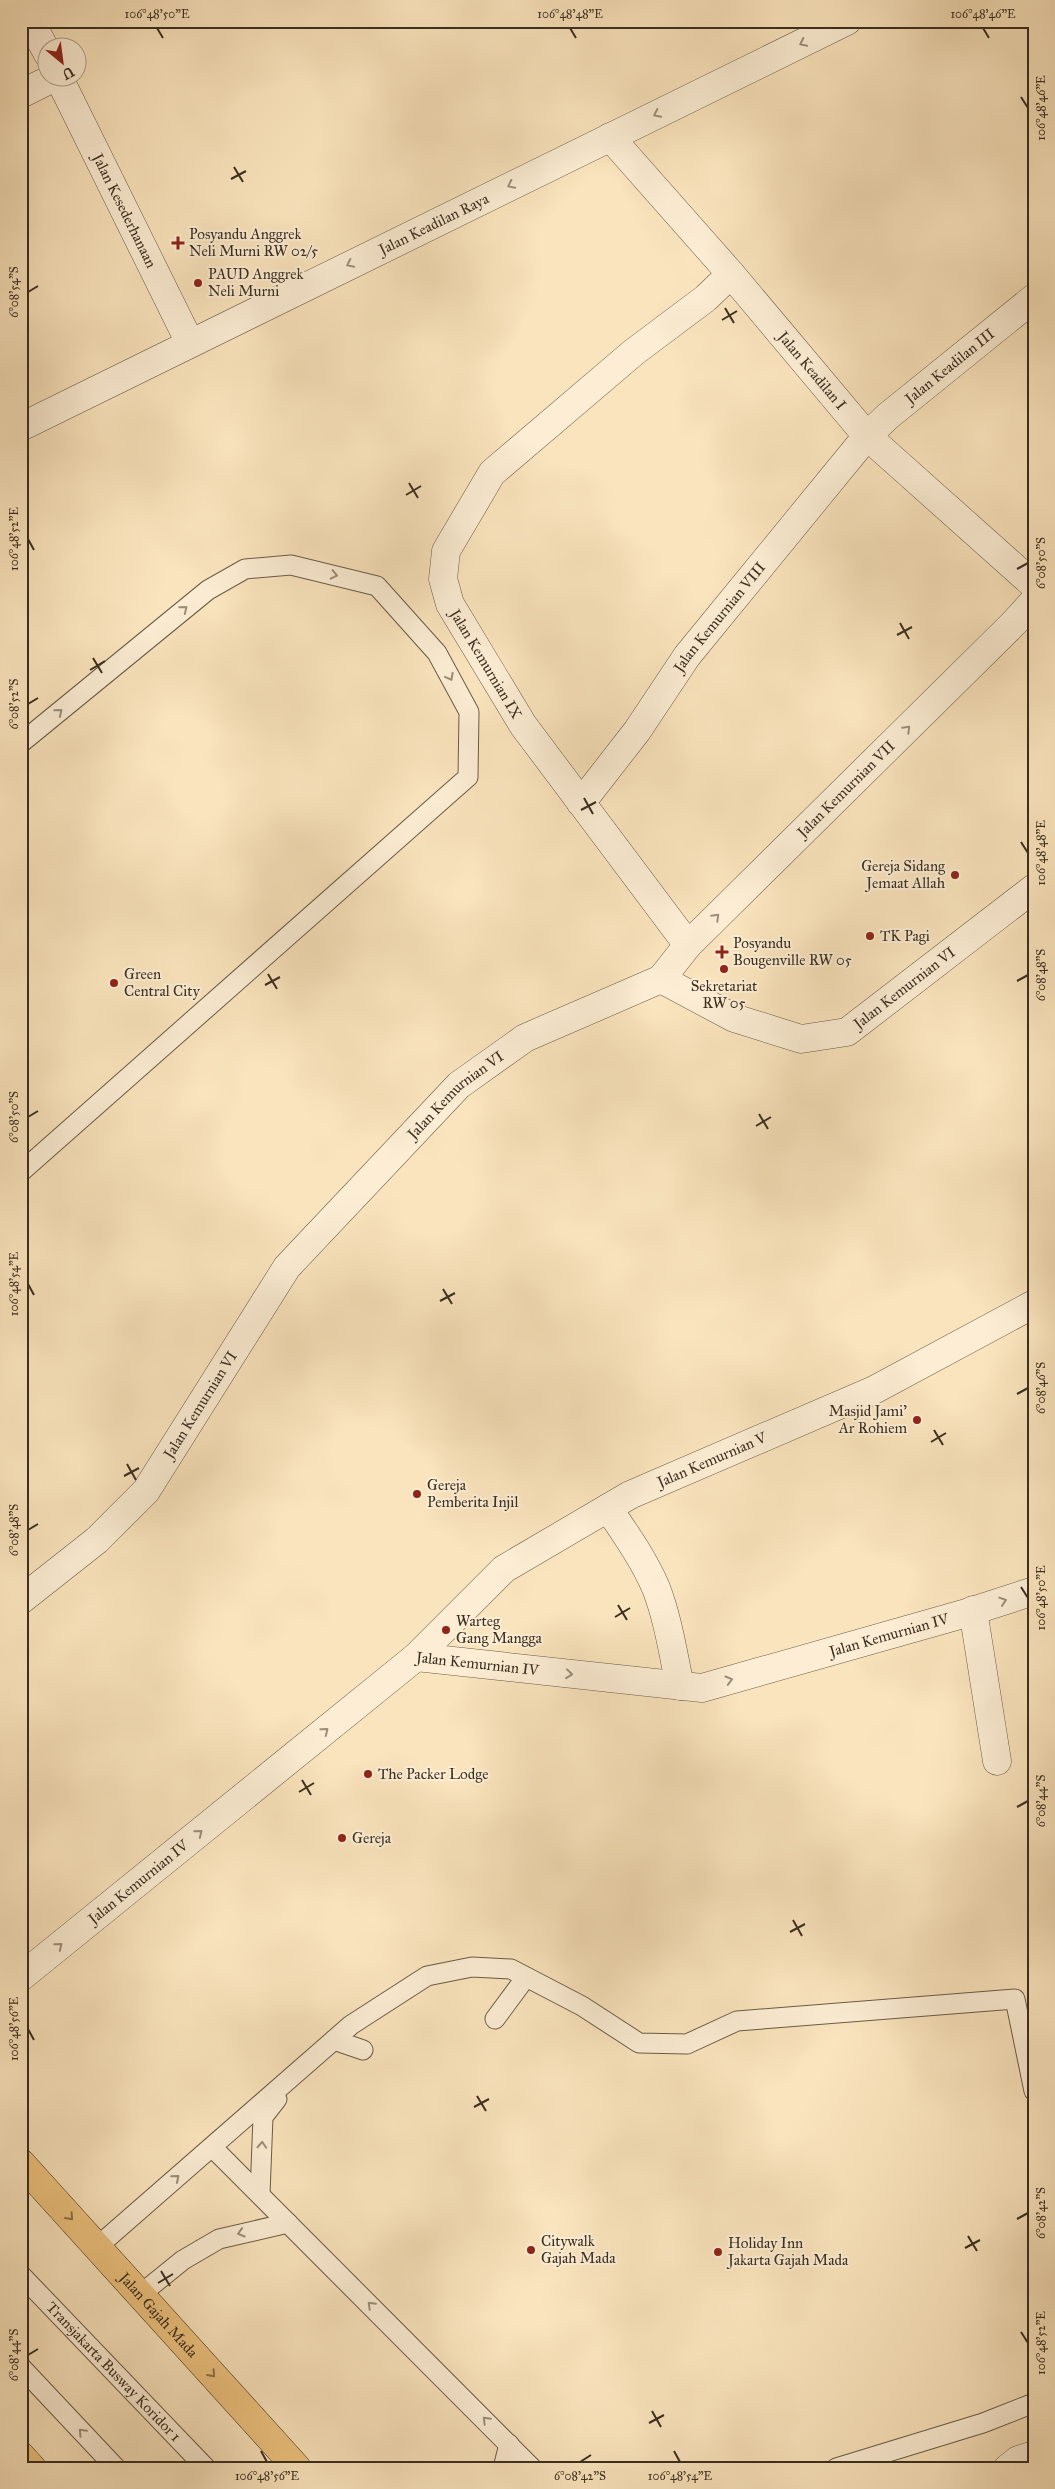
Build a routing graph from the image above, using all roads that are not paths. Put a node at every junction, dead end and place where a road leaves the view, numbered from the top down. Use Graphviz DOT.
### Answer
graph roads {
  1 [pos="847,21"];
  2 [pos="38,24"];
  3 [pos="43,38"];
  4 [pos="38,86"];
  5 [pos="65,88"];
  6 [pos="21,94"];
  7 [pos="610,137"];
  8 [pos="731,274"];
  9 [pos="1034,298"];
  10 [pos="190,343"];
  11 [pos="21,427"];
  12 [pos="867,436"];
  13 [pos="1034,585"];
  14 [pos="1034,601"];
  15 [pos="21,743"];
  16 [pos="581,803"];
  17 [pos="1034,888"];
  18 [pos="688,945"];
  19 [pos="661,979"];
  20 [pos="21,1172"];
  21 [pos="1034,1304"];
  22 [pos="608,1508"];
  23 [pos="1034,1591"];
  24 [pos="21,1600"];
  25 [pos="973,1610"];
  26 [pos="416,1657"];
  27 [pos="680,1686"];
  28 [pos="996,1761"];
  29 [pos="21,1977"];
  30 [pos="526,1978"];
  31 [pos="495,2019"];
  32 [pos="334,2040"];
  33 [pos="363,2050"];
  34 [pos="294,2076"];
  35 [pos="1034,2091"];
  36 [pos="212,2147"];
  37 [pos="21,2163"];
  38 [pos="260,2194"];
  39 [pos="288,2223"];
  40 [pos="97,2247"];
  41 [pos="21,2275"];
  42 [pos="141,2294"];
  43 [pos="21,2367"];
  44 [pos="1034,2403"];
  45 [pos="509,2444"];
  46 [pos="1034,2455"];
  47 [pos="21,2456"];
  48 [pos="32,2468"];
  49 [pos="116,2468"];
  50 [pos="206,2468"];
  51 [pos="297,2468"];
  52 [pos="503,2468"];
  53 [pos="532,2468"];
  54 [pos="836,2468"];
  55 [pos="1008,2468"];
  1 -- 7 [label="street, Jalan Keadilan Raya, one-way"];
  2 -- 3 [label="street"];
  4 -- 6 [label="street"];
  5 -- 10 [label="street, Jalan Kesederhanaan"];
  7 -- 8 [label="street, Jalan Keadilan I"];
  7 -- 10 [label="street, Jalan Keadilan Raya, one-way"];
  8 -- 12 [label="street, Jalan Keadilan I"];
  8 -- 16 [label="street, Jalan Kemurnian IX"];
  9 -- 12 [label="street, Jalan Keadilan III"];
  10 -- 11 [label="street, Jalan Keadilan Raya"];
  12 -- 13 [label="street, Jalan Keadilan I"];
  12 -- 16 [label="street, Jalan Kemurnian VIII"];
  18 -- 14 [label="street, Jalan Kemurnian VII, one-way"];
  15 -- 20 [label="lane, one-way"];
  16 -- 18 [label="street, Jalan Kemurnian IX"];
  17 -- 19 [label="street, Jalan Kemurnian VI"];
  18 -- 19 [label="street, Jalan Kemurnian VII"];
  19 -- 24 [label="street, Jalan Kemurnian VI"];
  21 -- 22 [label="street, Jalan Kemurnian V"];
  22 -- 26 [label="street, Jalan Kemurnian V"];
  22 -- 27 [label="street"];
  25 -- 23 [label="street, Jalan Kemurnian IV, one-way"];
  27 -- 25 [label="street, Jalan Kemurnian IV, one-way"];
  25 -- 28 [label="street"];
  26 -- 27 [label="street, Jalan Kemurnian IV, one-way"];
  29 -- 26 [label="street, Jalan Kemurnian IV, one-way"];
  30 -- 31 [label="lane"];
  30 -- 32 [label="lane"];
  30 -- 35 [label="lane"];
  32 -- 33 [label="lane"];
  32 -- 34 [label="lane"];
  34 -- 36 [label="lane"];
  38 -- 34 [label="lane, one-way"];
  36 -- 38 [label="lane"];
  40 -- 36 [label="lane, one-way"];
  37 -- 40 [label="main road, Jalan Gajah Mada, one-way"];
  38 -- 39 [label="lane"];
  39 -- 42 [label="lane, one-way"];
  45 -- 39 [label="lane, one-way"];
  40 -- 42 [label="main road, Jalan Gajah Mada"];
  41 -- 50 [label="lane, Transjakarta Busway Koridor 1"];
  42 -- 51 [label="main road, Jalan Gajah Mada, one-way"];
  49 -- 43 [label="lane, one-way"];
  44 -- 54 [label="lane"];
  45 -- 52 [label="lane"];
  45 -- 53 [label="lane"];
  46 -- 55 [label="street"];
  47 -- 48 [label="main road"];
}
